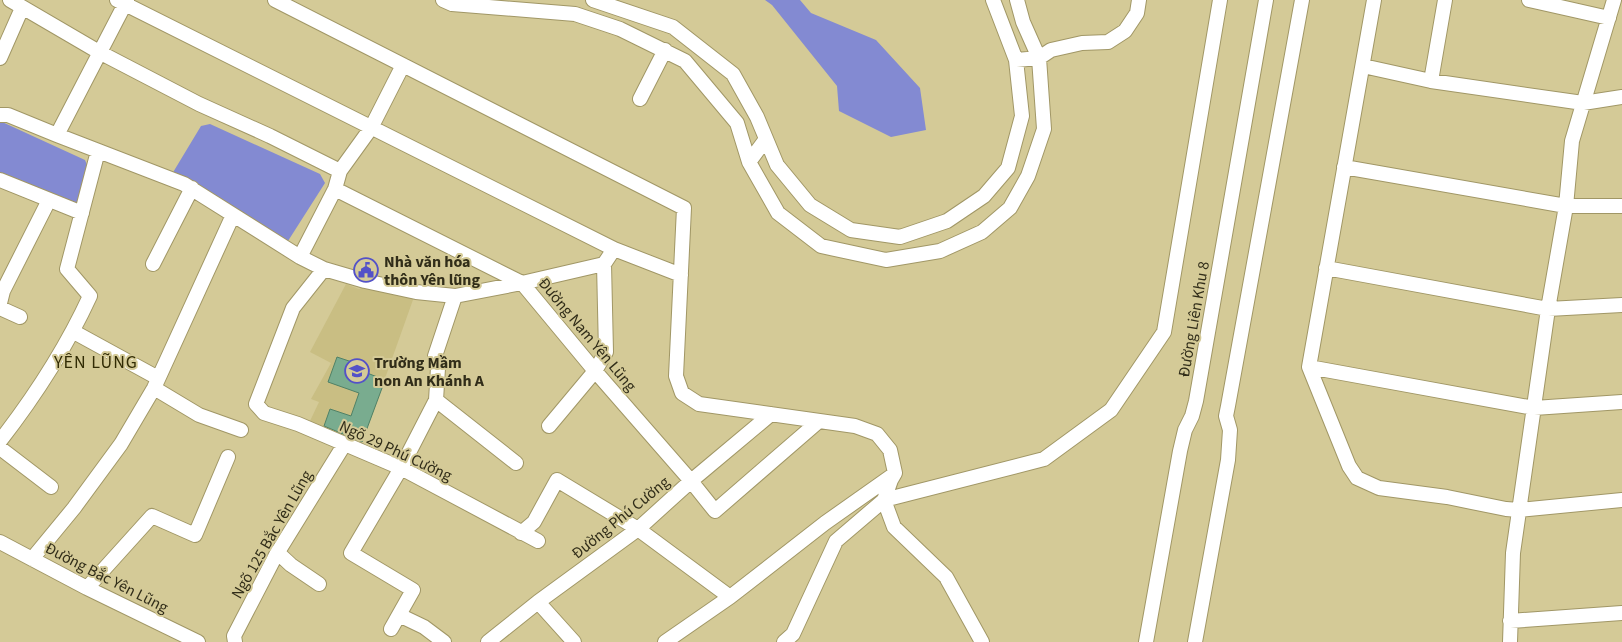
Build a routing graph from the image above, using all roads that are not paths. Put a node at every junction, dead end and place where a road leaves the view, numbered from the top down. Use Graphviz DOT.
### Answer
graph roads {
  1 [pos="276,0"];
  2 [pos="443,0"];
  3 [pos="593,0"];
  4 [pos="993,0"];
  5 [pos="1017,0"];
  6 [pos="1140,0"];
  7 [pos="1220,0"];
  8 [pos="1266,0"];
  9 [pos="1302,0"];
  10 [pos="1374,0"];
  11 [pos="1445,0"];
  12 [pos="1529,0"];
  13 [pos="123,2"];
  14 [pos="1616,3"];
  15 [pos="16,4"];
  16 [pos="1609,18"];
  17 [pos="665,50"];
  18 [pos="99,52"];
  19 [pos="0,58"];
  20 [pos="1039,58"];
  21 [pos="1016,60"];
  22 [pos="403,65"];
  23 [pos="1363,66"];
  24 [pos="1431,81"];
  25 [pos="1622,97"];
  26 [pos="640,99"];
  27 [pos="1583,103"];
  28 [pos="0,115"];
  29 [pos="371,128"];
  30 [pos="56,135"];
  31 [pos="766,139"];
  32 [pos="98,151"];
  33 [pos="749,162"];
  34 [pos="1344,167"];
  35 [pos="340,171"];
  36 [pos="0,180"];
  37 [pos="192,188"];
  38 [pos="335,189"];
  39 [pos="49,200"];
  40 [pos="1566,206"];
  41 [pos="1622,206"];
  42 [pos="82,213"];
  43 [pos="234,215"];
  44 [pos="614,249"];
  45 [pos="300,257"];
  46 [pos="153,264"];
  47 [pos="604,264"];
  48 [pos="1326,268"];
  49 [pos="324,269"];
  50 [pos="681,275"];
  51 [pos="522,283"];
  52 [pos="455,296"];
  53 [pos="0,303"];
  54 [pos="1622,305"];
  55 [pos="0,308"];
  56 [pos="1548,308"];
  57 [pos="20,317"];
  58 [pos="74,332"];
  59 [pos="1309,367"];
  60 [pos="595,371"];
  61 [pos="156,383"];
  62 [pos="436,400"];
  63 [pos="1622,402"];
  64 [pos="1534,408"];
  65 [pos="771,414"];
  66 [pos="819,421"];
  67 [pos="549,426"];
  68 [pos="241,430"];
  69 [pos="0,441"];
  70 [pos="344,445"];
  71 [pos="0,448"];
  72 [pos="228,457"];
  73 [pos="516,463"];
  74 [pos="401,468"];
  75 [pos="895,473"];
  76 [pos="691,482"];
  77 [pos="51,487"];
  78 [pos="884,500"];
  79 [pos="1622,500"];
  80 [pos="1519,510"];
  81 [pos="825,523"];
  82 [pos="638,529"];
  83 [pos="521,533"];
  84 [pos="538,541"];
  85 [pos="836,541"];
  86 [pos="0,542"];
  87 [pos="277,552"];
  88 [pos="32,559"];
  89 [pos="319,584"];
  90 [pos="87,588"];
  91 [pos="730,597"];
  92 [pos="538,602"];
  93 [pos="1622,612"];
  94 [pos="399,615"];
  95 [pos="1510,621"];
  96 [pos="390,629"];
  97 [pos="1507,641"];
  98 [pos="198,642"];
  99 [pos="234,642"];
  100 [pos="444,642"];
  101 [pos="488,642"];
  102 [pos="574,642"];
  103 [pos="665,642"];
  104 [pos="784,642"];
  105 [pos="982,642"];
  106 [pos="1146,642"];
  107 [pos="1195,642"];
  1 -- 22 [label="street"];
  2 -- 17 [label="street"];
  3 -- 31 [label="street"];
  4 -- 21 [label="street"];
  5 -- 20 [label="street"];
  6 -- 20 [label="street"];
  7 -- 78 [label="street"];
  8 -- 106 [label="street, Đường Liên Khu 8"];
  9 -- 107 [label="street"];
  10 -- 23 [label="street"];
  11 -- 24 [label="street"];
  12 -- 16 [label="street"];
  13 -- 18 [label="street"];
  13 -- 29 [label="street"];
  14 -- 16 [label="street"];
  15 -- 18 [label="street"];
  15 -- 19 [label="street"];
  16 -- 27 [label="street"];
  17 -- 26 [label="street"];
  17 -- 33 [label="street"];
  18 -- 30 [label="street"];
  18 -- 35 [label="street"];
  20 -- 21 [label="street"];
  20 -- 33 [label="street"];
  21 -- 31 [label="street"];
  22 -- 29 [label="street"];
  22 -- 50 [label="street"];
  23 -- 24 [label="street"];
  23 -- 34 [label="street"];
  24 -- 27 [label="street"];
  25 -- 27 [label="street"];
  27 -- 40 [label="street"];
  28 -- 30 [label="street, Đường Nam Yên Lũng"];
  29 -- 35 [label="street"];
  29 -- 44 [label="street"];
  30 -- 32 [label="street, Đường Nam Yên Lũng"];
  31 -- 33 [label="street"];
  32 -- 37 [label="street, Đường Nam Yên Lũng"];
  32 -- 42 [label="street"];
  34 -- 40 [label="street"];
  34 -- 48 [label="street"];
  35 -- 38 [label="street"];
  36 -- 39 [label="street"];
  37 -- 43 [label="street, Đường Nam Yên Lũng"];
  37 -- 46 [label="street"];
  38 -- 45 [label="street"];
  38 -- 51 [label="street"];
  39 -- 42 [label="street"];
  39 -- 53 [label="street"];
  40 -- 41 [label="street"];
  40 -- 56 [label="street"];
  42 -- 58 [label="street"];
  43 -- 45 [label="street, Đường Nam Yên Lũng"];
  43 -- 61 [label="street"];
  44 -- 47 [label="street"];
  44 -- 50 [label="street"];
  45 -- 49 [label="street, Đường Nam Yên Lũng"];
  47 -- 51 [label="street"];
  47 -- 60 [label="street"];
  48 -- 56 [label="street"];
  48 -- 59 [label="street"];
  49 -- 52 [label="street, Đường Nam Yên Lũng"];
  49 -- 70 [label="street, Ngõ 29 Phú Cường"];
  50 -- 65 [label="street"];
  51 -- 52 [label="street, Đường Nam Yên Lũng"];
  51 -- 60 [label="street, Đường Nam Yên Lũng"];
  52 -- 62 [label="street"];
  54 -- 56 [label="street"];
  55 -- 57 [label="street"];
  56 -- 64 [label="street"];
  58 -- 61 [label="street"];
  58 -- 69 [label="street"];
  59 -- 64 [label="street"];
  59 -- 80 [label="street"];
  60 -- 67 [label="street"];
  60 -- 76 [label="street, Đường Nam Yên Lũng"];
  61 -- 68 [label="street"];
  61 -- 88 [label="street"];
  62 -- 73 [label="street"];
  62 -- 74 [label="street"];
  63 -- 64 [label="street"];
  64 -- 80 [label="street"];
  65 -- 66 [label="street"];
  65 -- 76 [label="street, Đường Phú Cường"];
  66 -- 75 [label="street"];
  66 -- 76 [label="street, Đường Nam Yên Lũng"];
  70 -- 74 [label="street, Ngõ 29 Phú Cường"];
  70 -- 87 [label="street, Ngõ 125 Bắc Yên Lũng"];
  71 -- 77 [label="street"];
  72 -- 90 [label="street"];
  74 -- 83 [label="street, Ngõ 29 Phú Cường"];
  74 -- 94 [label="street"];
  75 -- 78 [label="street"];
  75 -- 81 [label="street"];
  76 -- 82 [label="street, Đường Phú Cường"];
  78 -- 85 [label="street"];
  78 -- 105 [label="street"];
  79 -- 80 [label="street"];
  80 -- 95 [label="street"];
  81 -- 85 [label="street"];
  81 -- 91 [label="street"];
  82 -- 83 [label="street"];
  82 -- 91 [label="street"];
  82 -- 92 [label="street, Đường Phú Cường"];
  83 -- 84 [label="street, Ngõ 29 Phú Cường"];
  85 -- 104 [label="street"];
  86 -- 88 [label="street, Đường Bắc Yên Lũng"];
  87 -- 89 [label="street"];
  87 -- 99 [label="street, Ngõ 125 Bắc Yên Lũng"];
  88 -- 90 [label="street, Đường Bắc Yên Lũng"];
  90 -- 98 [label="street, Đường Bắc Yên Lũng"];
  91 -- 103 [label="street"];
  92 -- 101 [label="street, Đường Phú Cường"];
  92 -- 102 [label="street"];
  93 -- 95 [label="street"];
  94 -- 96 [label="street"];
  94 -- 100 [label="street"];
  95 -- 97 [label="street"];
}
